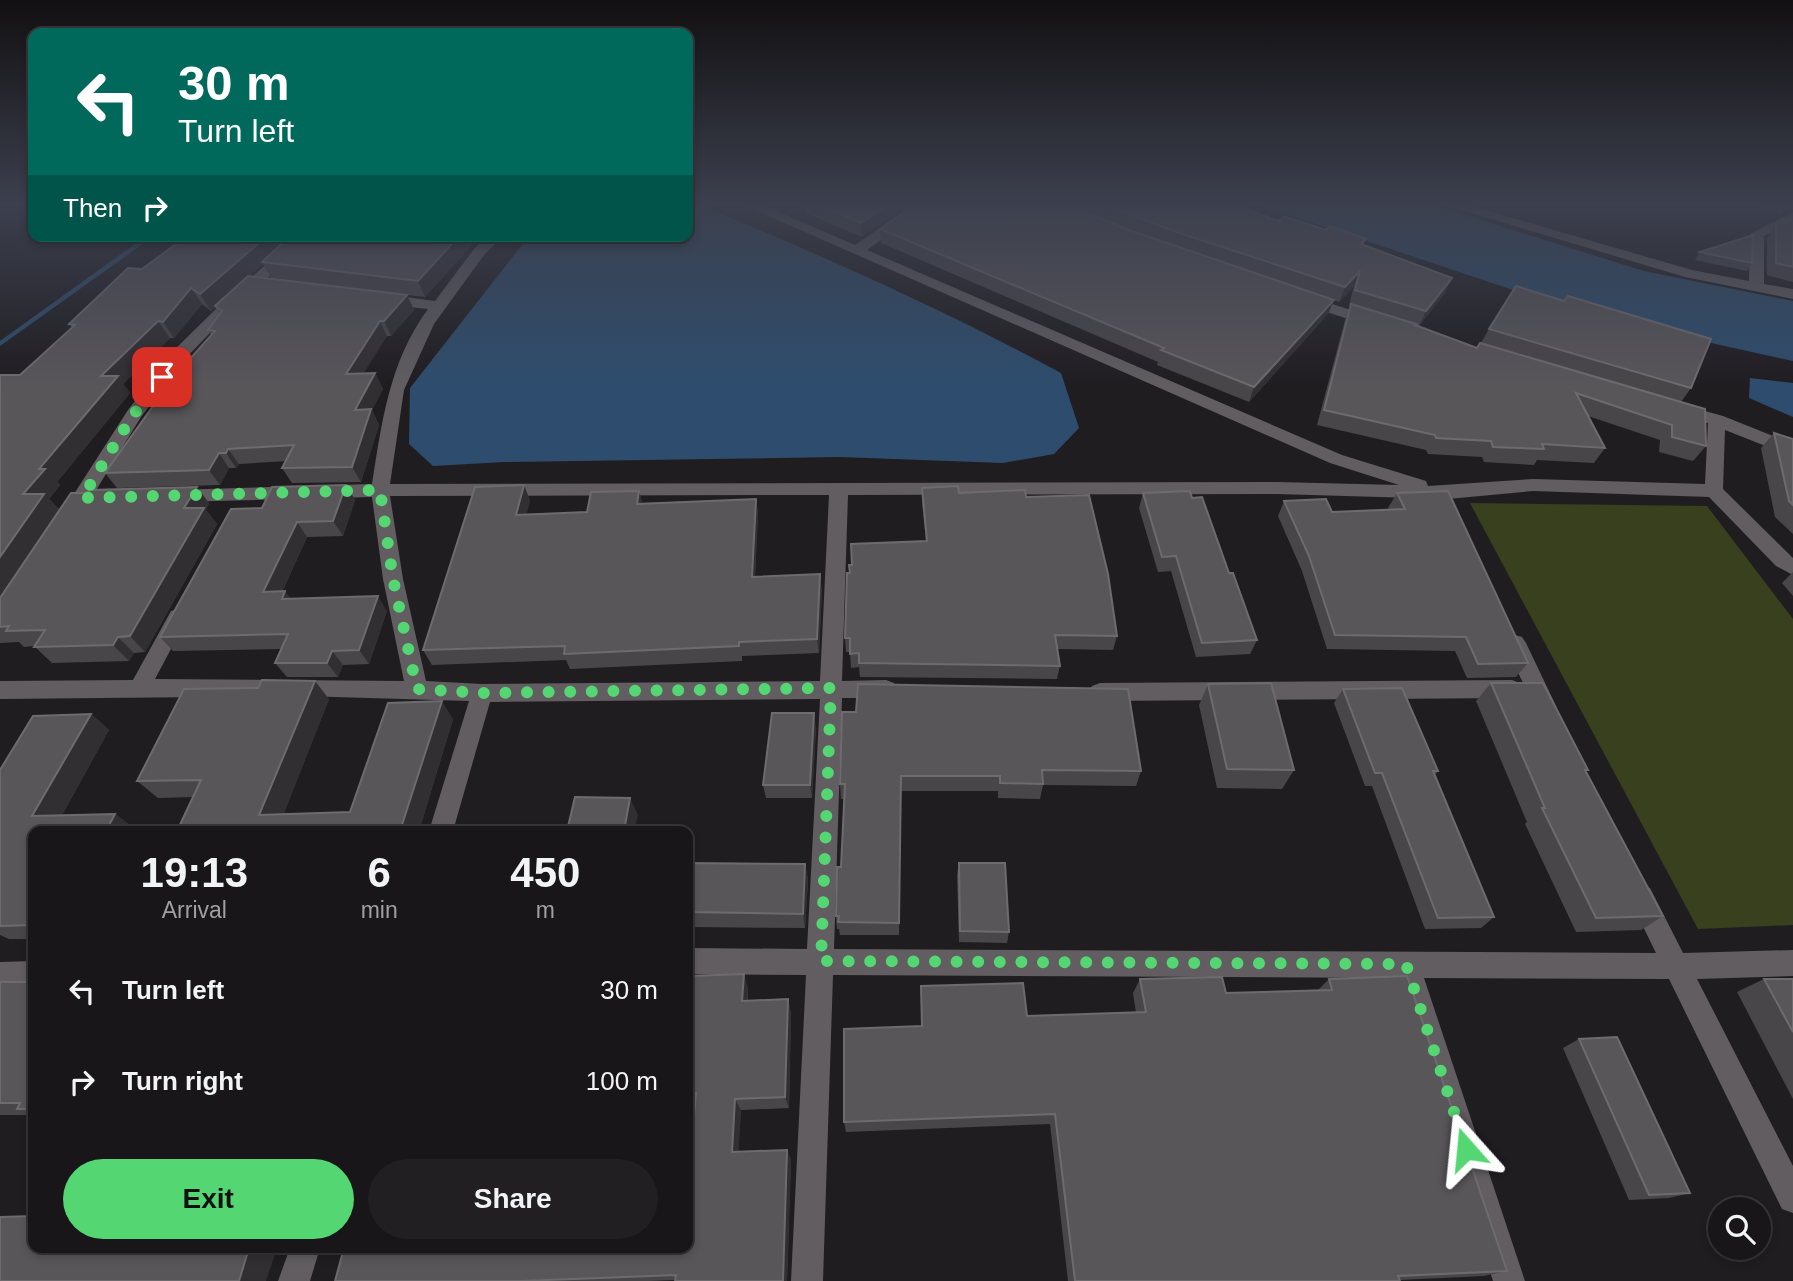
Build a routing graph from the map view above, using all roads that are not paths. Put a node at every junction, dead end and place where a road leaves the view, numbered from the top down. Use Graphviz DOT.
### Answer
graph roads {
  1 [pos="273,266"];
  2 [pos="469,266"];
  3 [pos="890,266"];
  4 [pos="1663,266"];
  5 [pos="1756,266"];
  6 [pos="253,283"];
  7 [pos="279,287"];
  8 [pos="1756,287"];
  9 [pos="1793,294"];
  10 [pos="1291,296"];
  11 [pos="372,298"];
  12 [pos="439,306"];
  13 [pos="1392,327"];
  14 [pos="1664,405"];
  15 [pos="1717,420"];
  16 [pos="1793,451"];
  17 [pos="839,489"];
  18 [pos="380,490"];
  19 [pos="1714,491"];
  20 [pos="1448,493"];
  21 [pos="245,495"];
  22 [pos="162,496"];
  23 [pos="82,498"];
  24 [pos="109,498"];
  25 [pos="1458,518"];
  26 [pos="232,519"];
  27 [pos="60,531"];
  28 [pos="1793,568"];
  29 [pos="185,604"];
  30 [pos="1508,628"];
  31 [pos="831,688"];
  32 [pos="139,689"];
  33 [pos="417,689"];
  34 [pos="913,689"];
  35 [pos="1535,689"];
  36 [pos="0,690"];
  37 [pos="1075,691"];
  38 [pos="482,693"];
  39 [pos="1553,721"];
  40 [pos="442,826"];
  41 [pos="1633,880"];
  42 [pos="693,961"];
  43 [pos="821,961"];
  44 [pos="1793,962"];
  45 [pos="1406,964"];
  46 [pos="1677,966"];
  47 [pos="28,974"];
  48 [pos="0,975"];
  49 [pos="1793,1198"];
  50 [pos="303,1253"];
  51 [pos="294,1281"];
  52 [pos="807,1281"];
  53 [pos="1509,1281"];
  1 -- 6 [label="street"];
  2 -- 12 [label="street"];
  3 -- 20 [label="street"];
  4 -- 8 [label="street"];
  5 -- 8 [label="street"];
  6 -- 7 [label="street"];
  6 -- 23 [label="street"];
  8 -- 9 [label="street"];
  10 -- 13 [label="street"];
  11 -- 12 [label="street"];
  12 -- 18 [label="street"];
  14 -- 15 [label="street"];
  15 -- 16 [label="street"];
  15 -- 19 [label="street"];
  17 -- 18 [label="street"];
  17 -- 20 [label="street"];
  17 -- 31 [label="street"];
  18 -- 21 [label="street"];
  18 -- 33 [label="street"];
  19 -- 20 [label="street"];
  19 -- 28 [label="street"];
  20 -- 25 [label="street"];
  21 -- 22 [label="street"];
  21 -- 26 [label="street"];
  23 -- 24 [label="street"];
  23 -- 27 [label="street"];
  29 -- 32 [label="street"];
  30 -- 35 [label="street"];
  31 -- 34 [label="street"];
  31 -- 38 [label="street"];
  31 -- 43 [label="street"];
  32 -- 33 [label="street"];
  32 -- 36 [label="street"];
  33 -- 38 [label="street"];
  35 -- 37 [label="street"];
  35 -- 39 [label="street"];
  38 -- 40 [label="street"];
  41 -- 46 [label="street"];
  42 -- 43 [label="street"];
  43 -- 45 [label="street"];
  43 -- 52 [label="street"];
  44 -- 46 [label="street"];
  45 -- 46 [label="street"];
  45 -- 53 [label="street"];
  46 -- 49 [label="street"];
  47 -- 48 [label="street"];
  50 -- 51 [label="street"];
}
